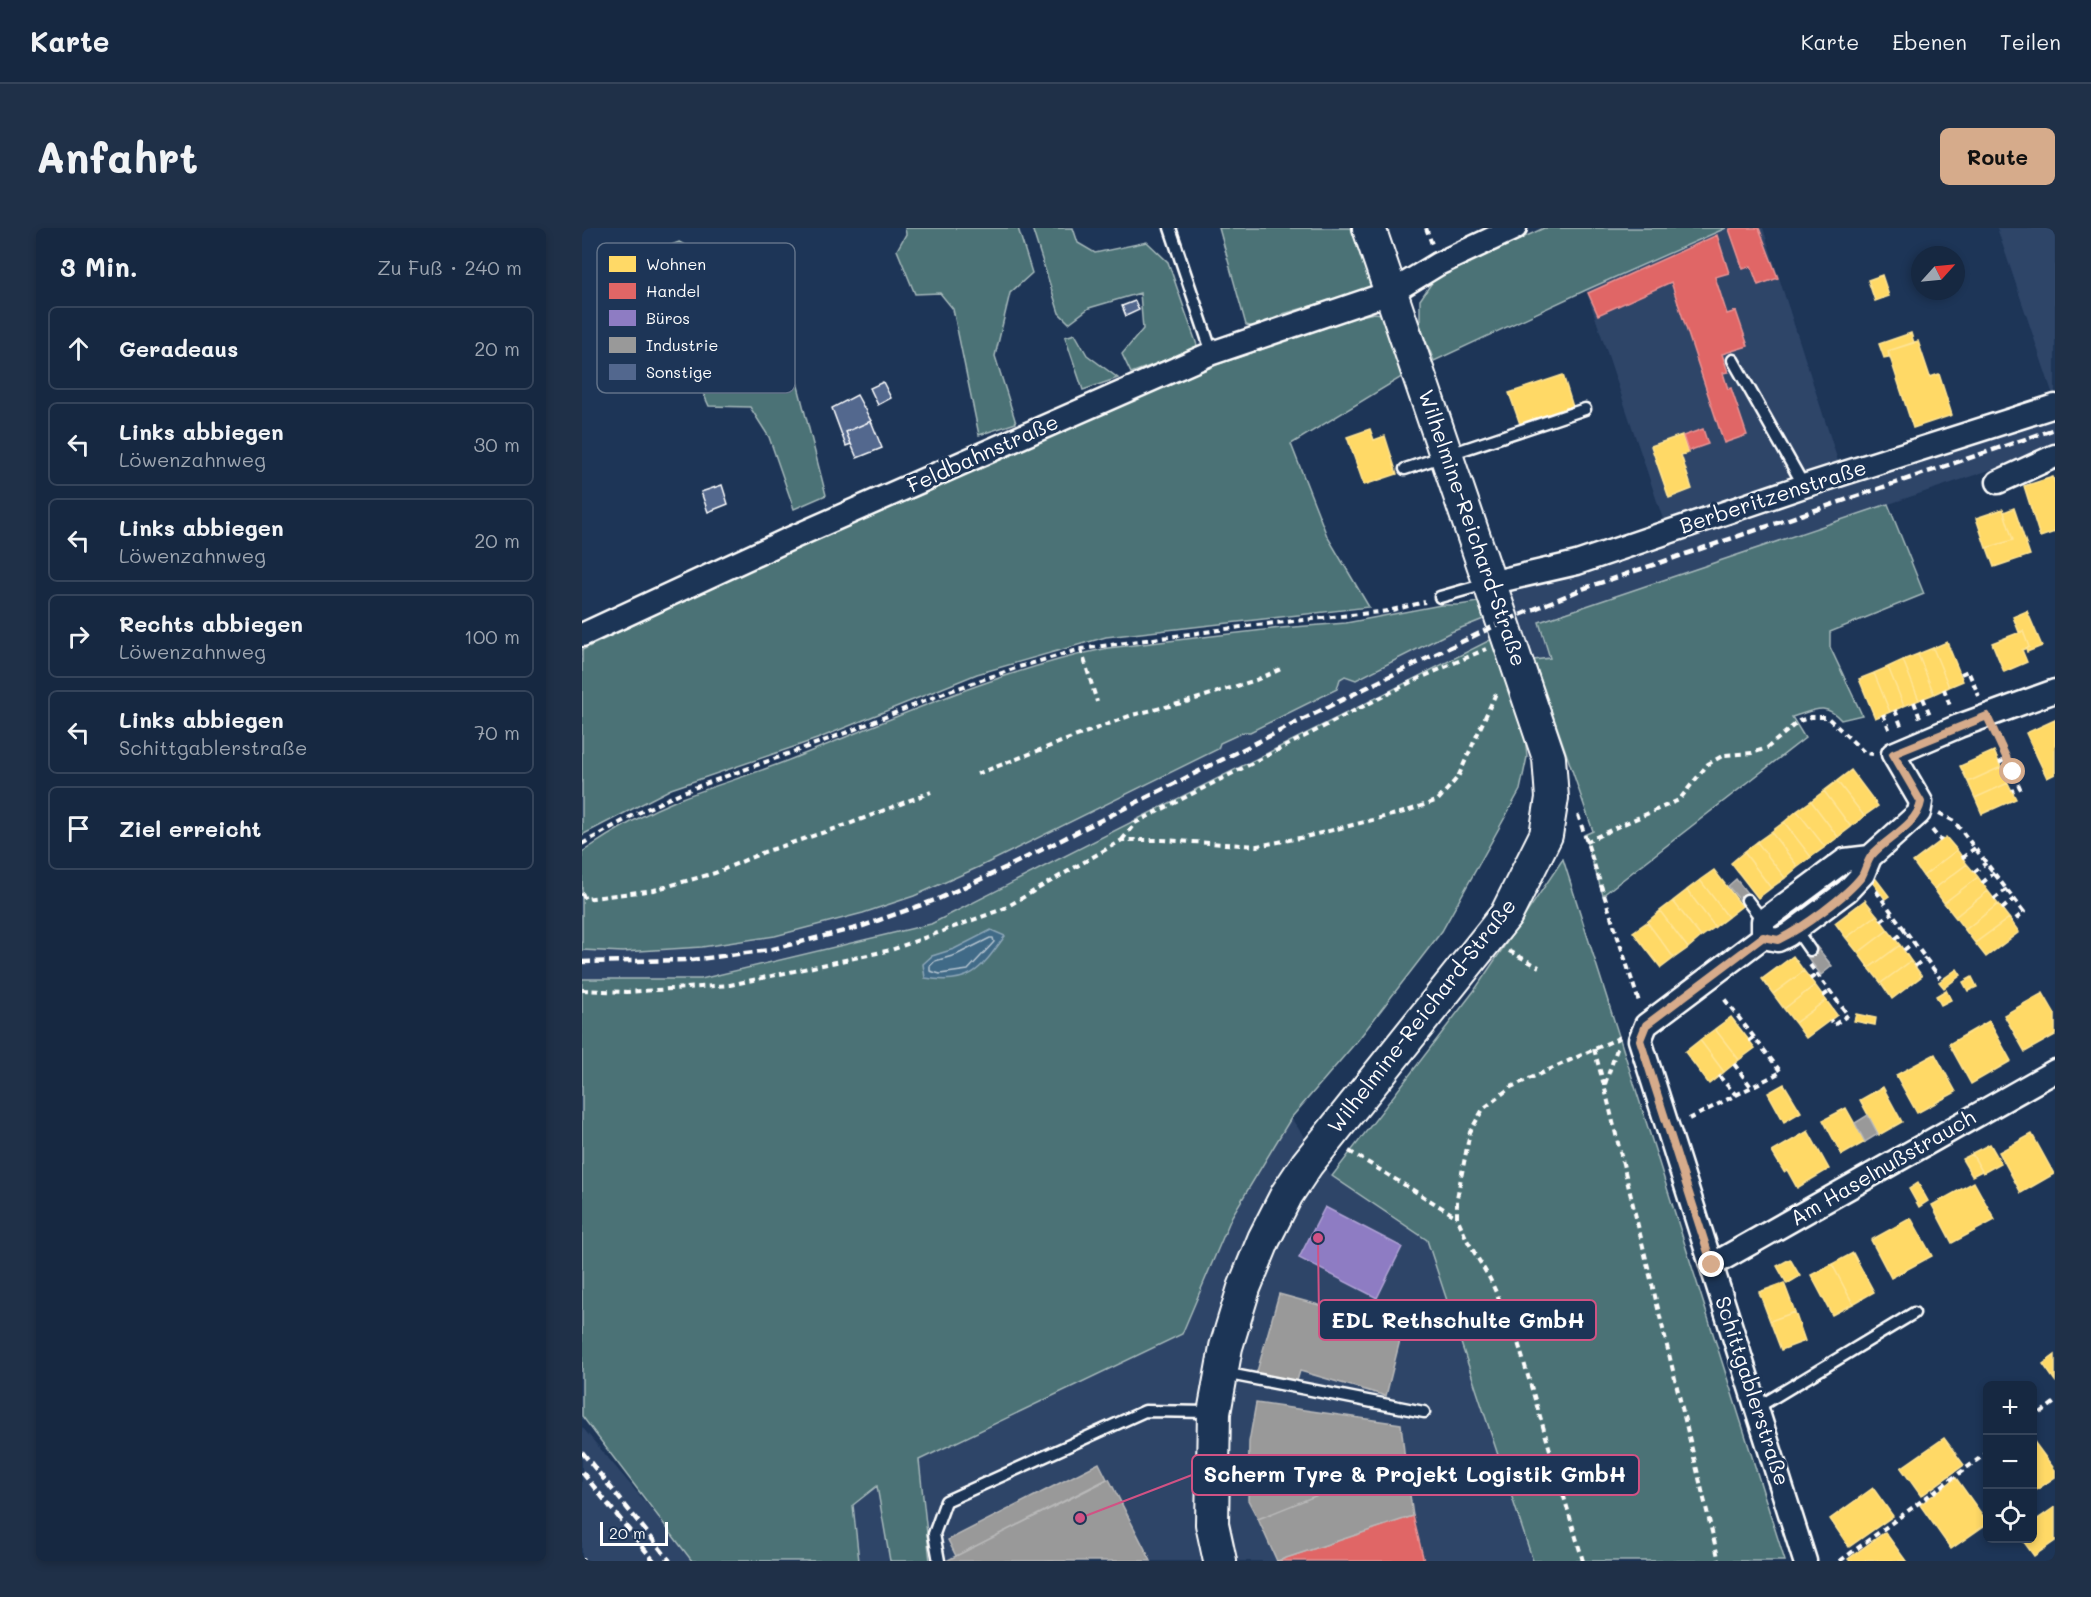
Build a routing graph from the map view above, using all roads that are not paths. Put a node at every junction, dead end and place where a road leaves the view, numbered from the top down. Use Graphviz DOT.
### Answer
graph roads {
  1 [pos="1170,228"];
  2 [pos="1369,228"];
  3 [pos="1515,228"];
  4 [pos="1392,292"];
  5 [pos="1212,353"];
  6 [pos="1733,360"];
  7 [pos="2055,406"];
  8 [pos="1585,409"];
  9 [pos="1447,454"];
  10 [pos="2055,456"];
  11 [pos="1405,469"];
  12 [pos="1998,482"];
  13 [pos="1804,486"];
  14 [pos="1490,583"];
  15 [pos="1440,597"];
  16 [pos="582,635"];
  17 [pos="2055,691"];
  18 [pos="1867,866"];
  19 [pos="1747,900"];
  20 [pos="1763,929"];
  21 [pos="1792,933"];
  22 [pos="1810,950"];
  23 [pos="2055,1071"];
  24 [pos="1712,1265"];
  25 [pos="1914,1313"];
  26 [pos="1221,1373"];
  27 [pos="1758,1407"];
  28 [pos="1424,1412"];
  29 [pos="1214,1413"];
  30 [pos="939,1561"];
  31 [pos="1220,1561"];
  32 [pos="1805,1561"];
  1 -- 5 [label="lane"];
  2 -- 4 [label="street, Wilhelmine-Reichard-Straße"];
  3 -- 4 [label="street, Feldbahnstraße"];
  4 -- 5 [label="street, Feldbahnstraße"];
  4 -- 9 [label="street, Wilhelmine-Reichard-Straße"];
  5 -- 16 [label="street, Feldbahnstraße"];
  6 -- 13 [label="lane"];
  7 -- 13 [label="street, Berberitzenstraße"];
  8 -- 9 [label="lane"];
  9 -- 11 [label="lane"];
  9 -- 14 [label="street, Wilhelmine-Reichard-Straße"];
  10 -- 12 [label="street"];
  13 -- 14 [label="street, Berberitzenstraße"];
  14 -- 15 [label="lane"];
  14 -- 26 [label="street, Wilhelmine-Reichard-Straße"];
  17 -- 18 [label="street"];
  18 -- 20 [label="street"];
  18 -- 21 [label="street"];
  19 -- 20 [label="lane"];
  20 -- 21 [label="street"];
  20 -- 24 [label="street, Schittgablerstraße"];
  21 -- 22 [label="lane"];
  23 -- 24 [label="street, Am Haselnußstrauch"];
  24 -- 27 [label="street, Schittgablerstraße"];
  25 -- 27 [label="lane"];
  26 -- 28 [label="lane"];
  26 -- 29 [label="street, Wilhelmine-Reichard-Straße"];
  27 -- 32 [label="street, Schittgablerstraße"];
  29 -- 30 [label="lane"];
  29 -- 31 [label="street, Wilhelmine-Reichard-Straße"];
}
